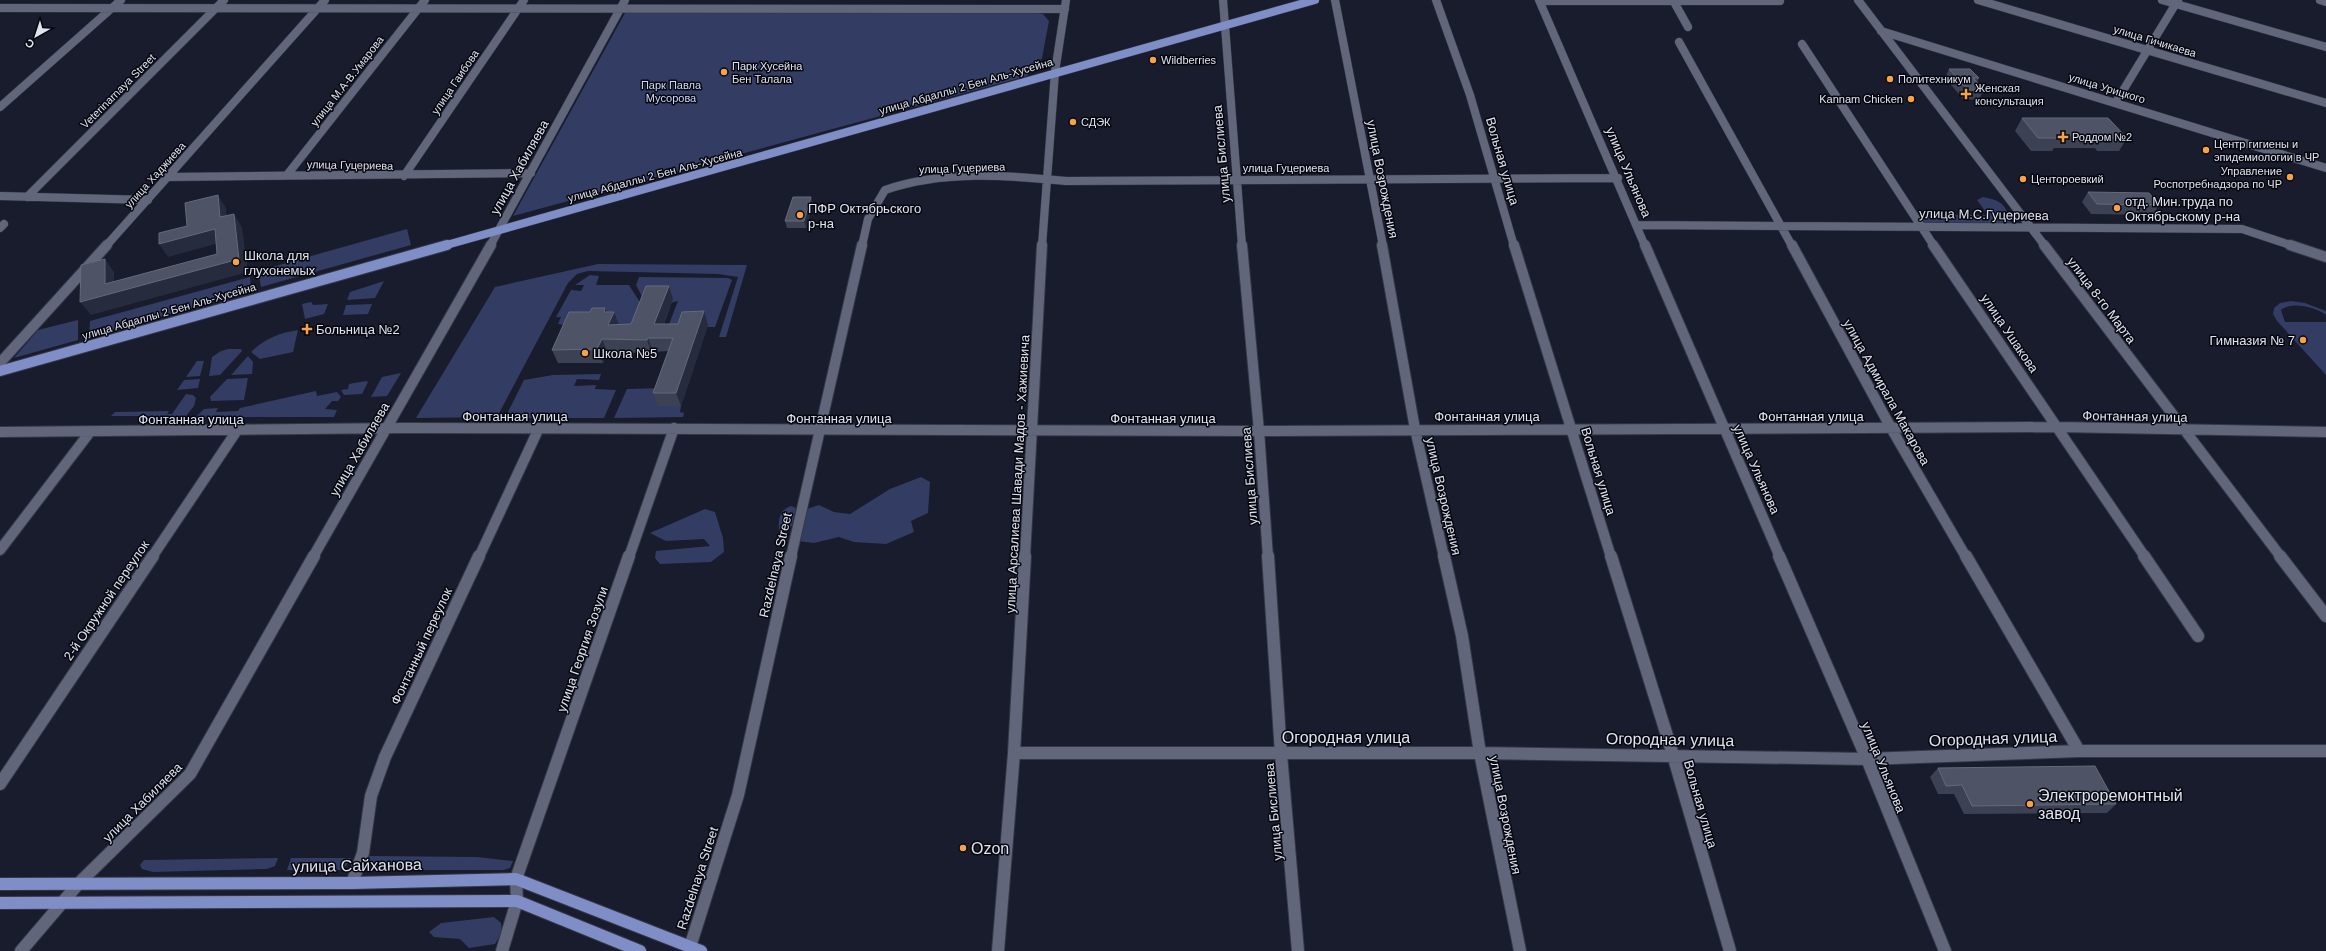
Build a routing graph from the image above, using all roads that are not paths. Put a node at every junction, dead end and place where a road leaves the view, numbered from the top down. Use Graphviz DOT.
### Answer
graph roads {
  1 [pos="121,0"];
  2 [pos="224,0"];
  3 [pos="325,0"];
  4 [pos="425,0"];
  5 [pos="524,0"];
  6 [pos="719,0"];
  7 [pos="816,0"];
  8 [pos="919,0"];
  9 [pos="1222,0"];
  10 [pos="1315,0"];
  11 [pos="1335,0"];
  12 [pos="1436,0"];
  13 [pos="1540,0"];
  14 [pos="1673,0"];
  15 [pos="1978,0"];
  16 [pos="2162,0"];
  17 [pos="2320,0"];
  18 [pos="1780,1"];
  19 [pos="1860,1"];
  20 [pos="2176,2"];
  21 [pos="2326,2"];
  22 [pos="623,4"];
  23 [pos="1065,4"];
  24 [pos="716,7"];
  25 [pos="0,8"];
  26 [pos="112,8"];
  27 [pos="318,8"];
  28 [pos="418,8"];
  29 [pos="519,8"];
  30 [pos="814,8"];
  31 [pos="916,8"];
  32 [pos="215,9"];
  33 [pos="1224,25"];
  34 [pos="1688,27"];
  35 [pos="1881,31"];
  36 [pos="1679,42"];
  37 [pos="1802,44"];
  38 [pos="2326,47"];
  39 [pos="2146,50"];
  40 [pos="1055,72"];
  41 [pos="2116,102"];
  42 [pos="2326,103"];
  43 [pos="0,106"];
  44 [pos="2326,168"];
  45 [pos="531,174"];
  46 [pos="287,175"];
  47 [pos="404,176"];
  48 [pos="169,177"];
  49 [pos="1493,178"];
  50 [pos="1618,178"];
  51 [pos="1046,179"];
  52 [pos="1236,179"];
  53 [pos="1371,180"];
  54 [pos="885,190"];
  55 [pos="0,196"];
  56 [pos="27,197"];
  57 [pos="148,200"];
  58 [pos="1637,224"];
  59 [pos="1782,225"];
  60 [pos="1921,227"];
  61 [pos="2030,228"];
  62 [pos="500,229"];
  63 [pos="2326,257"];
  64 [pos="0,363"];
  65 [pos="0,371"];
  66 [pos="2058,427"];
  67 [pos="539,428"];
  68 [pos="674,428"];
  69 [pos="1415,428"];
  70 [pos="1891,428"];
  71 [pos="386,429"];
  72 [pos="1572,429"];
  73 [pos="1725,429"];
  74 [pos="1032,430"];
  75 [pos="2185,430"];
  76 [pos="819,431"];
  77 [pos="1259,431"];
  78 [pos="0,432"];
  79 [pos="90,432"];
  80 [pos="236,432"];
  81 [pos="2326,432"];
  82 [pos="0,550"];
  83 [pos="2326,616"];
  84 [pos="2198,636"];
  85 [pos="2079,751"];
  86 [pos="2326,751"];
  87 [pos="1014,753"];
  88 [pos="1480,753"];
  89 [pos="1281,754"];
  90 [pos="1673,755"];
  91 [pos="1867,759"];
  92 [pos="0,784"];
  93 [pos="516,879"];
  94 [pos="352,882"];
  95 [pos="79,883"];
  96 [pos="0,884"];
  97 [pos="517,901"];
  98 [pos="0,903"];
  99 [pos="62,903"];
  100 [pos="695,949"];
  101 [pos="20,951"];
  102 [pos="502,951"];
  103 [pos="640,951"];
  104 [pos="998,951"];
  105 [pos="1298,951"];
  106 [pos="1520,951"];
  107 [pos="1730,951"];
  108 [pos="1945,951"];
  1 -- 26 [label="street"];
  2 -- 32 [label="street, Veterinarnaya Street"];
  3 -- 27 [label="street, улица Хаджиева"];
  4 -- 28 [label="street, улица М.А-В.Умарова"];
  5 -- 29 [label="street, улица Гаибова"];
  6 -- 24 [label="street"];
  7 -- 30 [label="street"];
  8 -- 31 [label="street"];
  9 -- 33 [label="street, улица Бислиева"];
  10 -- 33 [label="main road, улица Абдаллы 2 Бен Аль-Хусейна"];
  11 -- 53 [label="street, улица Возрождения"];
  12 -- 49 [label="street, Вольная улица"];
  13 -- 14 [label="street"];
  13 -- 50 [label="street, улица Ульянова"];
  14 -- 18 [label="street"];
  14 -- 34 [label="street"];
  15 -- 39 [label="street, улица Гичикаева"];
  16 -- 20 [label="street"];
  17 -- 21 [label="street"];
  19 -- 35 [label="street, улица 8-го Марта"];
  20 -- 38 [label="street"];
  20 -- 39 [label="street"];
  22 -- 24 [label="street"];
  22 -- 29 [label="street"];
  22 -- 45 [label="street, улица Хабиляева"];
  23 -- 31 [label="street"];
  23 -- 40 [label="street, улица Арсалиева Шавади Мадов - Хажиевича"];
  24 -- 30 [label="street"];
  25 -- 26 [label="street"];
  26 -- 32 [label="street"];
  26 -- 43 [label="street"];
  27 -- 28 [label="street"];
  27 -- 32 [label="street"];
  27 -- 48 [label="street, улица Хаджиева"];
  28 -- 29 [label="street"];
  28 -- 46 [label="street, улица М.А-В.Умарова"];
  29 -- 47 [label="street, улица Гаибова"];
  30 -- 31 [label="street"];
  32 -- 56 [label="street, Veterinarnaya Street"];
  33 -- 40 [label="main road, улица Абдаллы 2 Бен Аль-Хусейна"];
  33 -- 52 [label="street, улица Бислиева"];
  35 -- 41 [label="street, улица Урицкого"];
  35 -- 61 [label="street, улица 8-го Марта"];
  36 -- 59 [label="street, улица Адмирала Макарова"];
  37 -- 60 [label="street, улица Ушакова"];
  39 -- 41 [label="street"];
  39 -- 42 [label="street, улица Гичикаева"];
  40 -- 51 [label="street, улица Арсалиева Шавади Мадов - Хажиевича"];
  40 -- 62 [label="main road, улица Абдаллы 2 Бен Аль-Хусейна"];
  41 -- 44 [label="street, улица Урицкого"];
  45 -- 47 [label="street, улица Гуцериева"];
  45 -- 62 [label="street, улица Хабиляева"];
  46 -- 47 [label="street, улица Гуцериева"];
  46 -- 48 [label="street, улица Гуцериева"];
  48 -- 57 [label="street, улица Хаджиева"];
  49 -- 50 [label="street, улица Гуцериева"];
  49 -- 53 [label="street, улица Гуцериева"];
  49 -- 72 [label="street, Вольная улица"];
  50 -- 58 [label="street, улица Ульянова"];
  51 -- 52 [label="street, улица Гуцериева"];
  51 -- 54 [label="street, улица Гуцериева"];
  51 -- 74 [label="street, улица Арсалиева Шавади Мадов - Хажиевича"];
  52 -- 53 [label="street, улица Гуцериева"];
  52 -- 77 [label="street, улица Бислиева"];
  53 -- 69 [label="street, улица Возрождения"];
  54 -- 76 [label="street, Razdelnaya Street"];
  55 -- 56 [label="street"];
  56 -- 57 [label="street"];
  57 -- 64 [label="street, улица Хаджиева"];
  58 -- 59 [label="street, улица М.С.Гуцериева"];
  58 -- 73 [label="street, улица Ульянова"];
  59 -- 60 [label="street, улица М.С.Гуцериева"];
  59 -- 70 [label="street, улица Адмирала Макарова"];
  60 -- 61 [label="street, улица М.С.Гуцериева"];
  60 -- 66 [label="street, улица Ушакова"];
  61 -- 63 [label="street, улица М.С.Гуцериева"];
  61 -- 75 [label="street, улица 8-го Марта"];
  62 -- 65 [label="main road, улица Абдаллы 2 Бен Аль-Хусейна"];
  62 -- 71 [label="street, улица Хабиляева"];
  66 -- 70 [label="street, Фонтанная улица"];
  66 -- 75 [label="street, Фонтанная улица"];
  66 -- 84 [label="street, улица Ушакова"];
  67 -- 68 [label="street, Фонтанная улица"];
  67 -- 71 [label="street, Фонтанная улица"];
  67 -- 94 [label="street, Фонтанный переулок"];
  68 -- 76 [label="street, Фонтанная улица"];
  68 -- 93 [label="street, улица Георгия Зозули"];
  69 -- 72 [label="street, Фонтанная улица"];
  69 -- 77 [label="street, Фонтанная улица"];
  69 -- 88 [label="street, улица Возрождения"];
  70 -- 73 [label="street, Фонтанная улица"];
  70 -- 85 [label="street, улица Адмирала Макарова"];
  71 -- 80 [label="street, Фонтанная улица"];
  71 -- 95 [label="street, улица Хабиляева"];
  72 -- 73 [label="street, Фонтанная улица"];
  72 -- 90 [label="street, Вольная улица"];
  73 -- 91 [label="street, улица Ульянова"];
  74 -- 76 [label="street, Фонтанная улица"];
  74 -- 77 [label="street, Фонтанная улица"];
  74 -- 87 [label="street, улица Арсалиева Шавади Мадов - Хажиевича"];
  75 -- 81 [label="street, Фонтанная улица"];
  75 -- 83 [label="street, улица 8-го Марта"];
  76 -- 100 [label="street, Razdelnaya Street"];
  77 -- 89 [label="street, улица Бислиева"];
  78 -- 79 [label="street, Фонтанная улица"];
  79 -- 80 [label="street, Фонтанная улица"];
  79 -- 82 [label="street"];
  80 -- 92 [label="street, 2-й Окружной переулок"];
  85 -- 86 [label="street, Огородная улица"];
  85 -- 91 [label="street, Огородная улица"];
  87 -- 89 [label="street, Огородная улица"];
  87 -- 104 [label="street, улица Арсалиева Шавади Мадов - Хажиевича"];
  88 -- 89 [label="street, Огородная улица"];
  88 -- 90 [label="street, Огородная улица"];
  88 -- 106 [label="street, улица Возрождения"];
  89 -- 105 [label="street, улица Бислиева"];
  90 -- 91 [label="street, Огородная улица"];
  90 -- 107 [label="street, Вольная улица"];
  91 -- 108 [label="street, улица Ульянова"];
  93 -- 94 [label="main road, улица Сайханова"];
  93 -- 97 [label="street"];
  93 -- 100 [label="main road, улица Сайханова"];
  94 -- 95 [label="main road, улица Сайханова"];
  95 -- 96 [label="main road, улица Сайханова"];
  95 -- 99 [label="street, улица Хабиляева"];
  97 -- 99 [label="main road"];
  97 -- 102 [label="street"];
  97 -- 103 [label="main road"];
  98 -- 99 [label="main road"];
  99 -- 101 [label="street, улица Хабиляева"];
}
